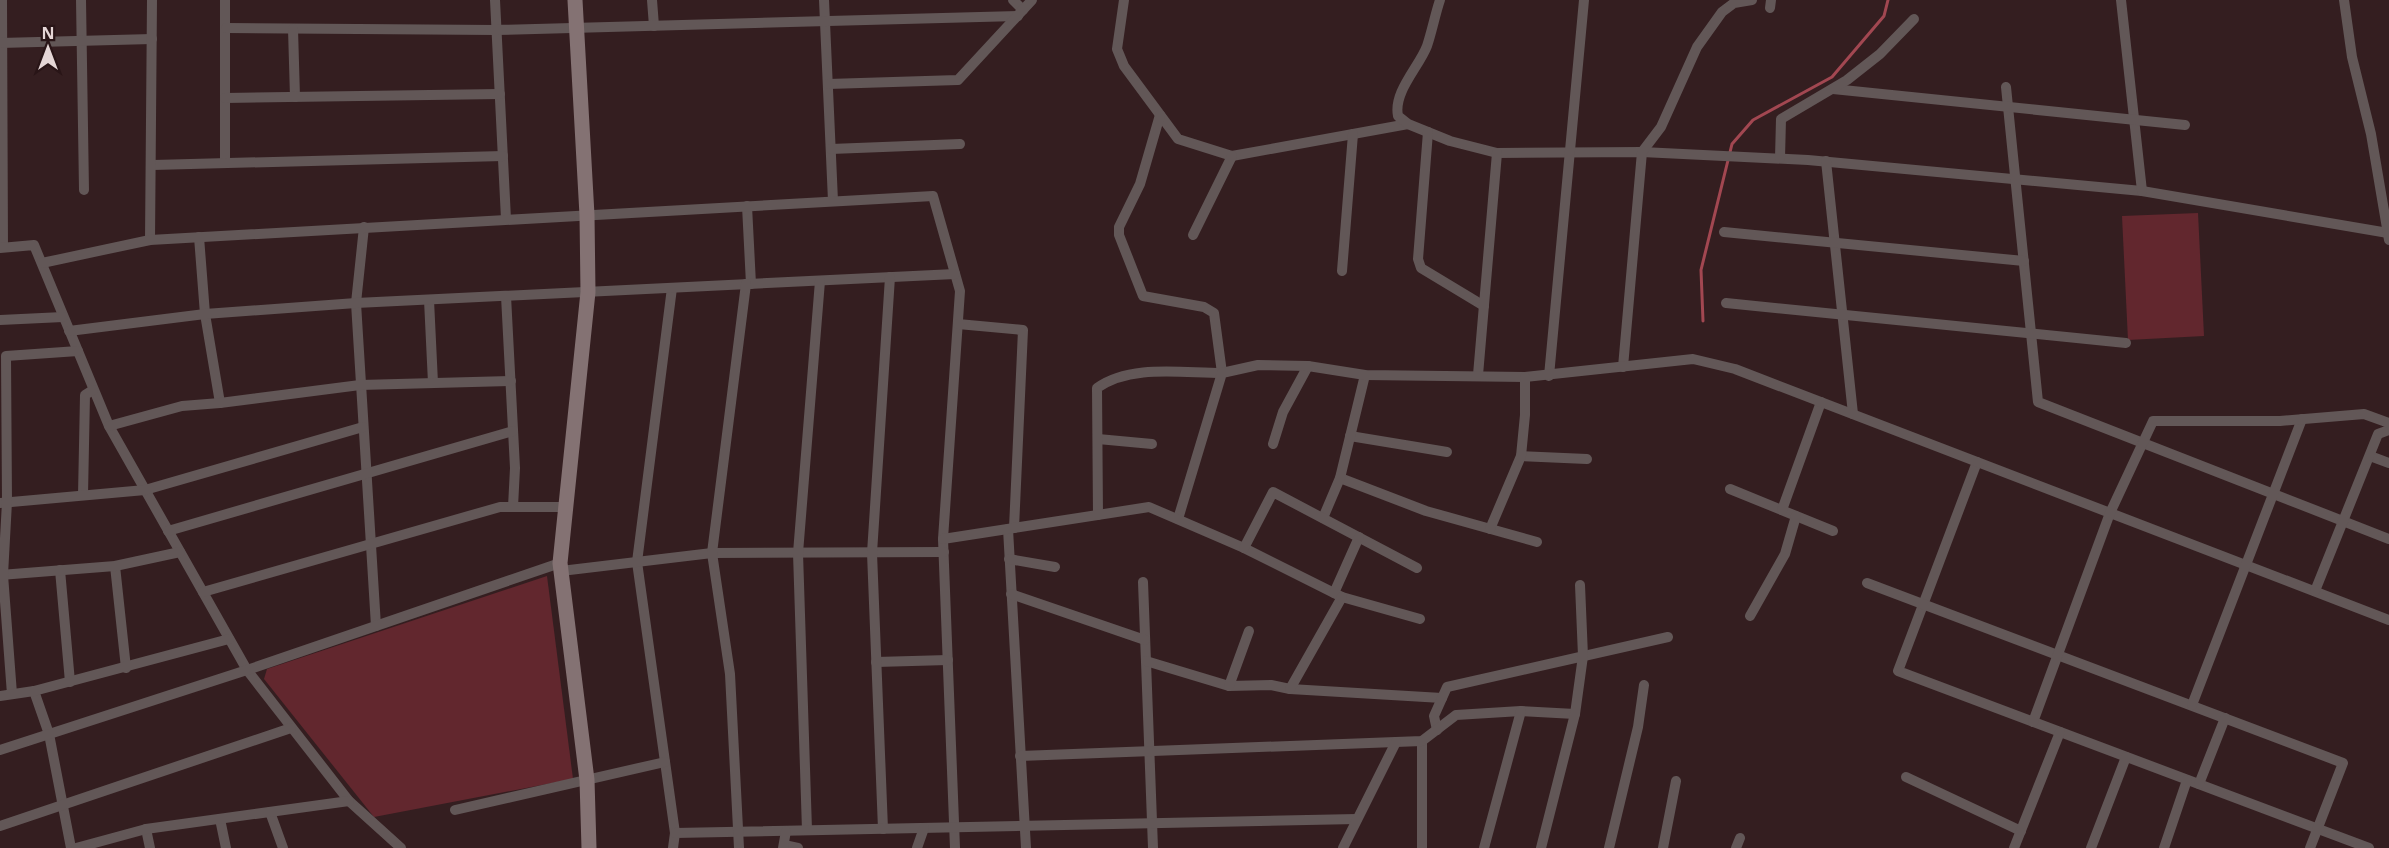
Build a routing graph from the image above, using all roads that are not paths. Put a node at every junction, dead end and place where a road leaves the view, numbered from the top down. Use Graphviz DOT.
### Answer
graph roads {
  1 [pos="2,0"];
  2 [pos="81,0"];
  3 [pos="152,0"];
  4 [pos="225,0"];
  5 [pos="495,0"];
  6 [pos="575,0"];
  7 [pos="652,0"];
  8 [pos="824,0"];
  9 [pos="1013,0"];
  10 [pos="1032,0"];
  11 [pos="1124,0"];
  12 [pos="1440,0"];
  13 [pos="1584,0"];
  14 [pos="1752,0"];
  15 [pos="2121,0"];
  16 [pos="2344,0"];
  17 [pos="1021,13"];
  18 [pos="1914,19"];
  19 [pos="825,21"];
  20 [pos="654,26"];
  21 [pos="226,28"];
  22 [pos="576,28"];
  23 [pos="293,29"];
  24 [pos="496,30"];
  25 [pos="152,39"];
  26 [pos="81,41"];
  27 [pos="1,43"];
  28 [pos="828,84"];
  29 [pos="2006,87"];
  30 [pos="1833,89"];
  31 [pos="500,94"];
  32 [pos="295,97"];
  33 [pos="225,98"];
  34 [pos="1,104"];
  35 [pos="2008,107"];
  36 [pos="1160,115"];
  37 [pos="2134,120"];
  38 [pos="1408,124"];
  39 [pos="2185,125"];
  40 [pos="1428,132"];
  41 [pos="1353,134"];
  42 [pos="960,144"];
  43 [pos="831,149"];
  44 [pos="1569,152"];
  45 [pos="1642,152"];
  46 [pos="1497,153"];
  47 [pos="503,156"];
  48 [pos="1232,156"];
  49 [pos="1780,158"];
  50 [pos="1826,161"];
  51 [pos="225,163"];
  52 [pos="153,165"];
  53 [pos="1,170"];
  54 [pos="2016,179"];
  55 [pos="84,190"];
  56 [pos="2142,191"];
  57 [pos="833,201"];
  58 [pos="747,206"];
  59 [pos="587,215"];
  60 [pos="506,219"];
  61 [pos="364,227"];
  62 [pos="1724,232"];
  63 [pos="1193,235"];
  64 [pos="2388,236"];
  65 [pos="199,237"];
  66 [pos="150,240"];
  67 [pos="1834,243"];
  68 [pos="1,247"];
  69 [pos="2024,261"];
  70 [pos="42,264"];
  71 [pos="1342,271"];
  72 [pos="955,274"];
  73 [pos="890,277"];
  74 [pos="820,281"];
  75 [pos="748,284"];
  76 [pos="672,288"];
  77 [pos="588,292"];
  78 [pos="506,296"];
  79 [pos="429,300"];
  80 [pos="356,303"];
  81 [pos="1726,303"];
  82 [pos="1484,306"];
  83 [pos="205,314"];
  84 [pos="1842,314"];
  85 [pos="63,317"];
  86 [pos="0,320"];
  87 [pos="958,324"];
  88 [pos="69,331"];
  89 [pos="2031,333"];
  90 [pos="2126,343"];
  91 [pos="78,351"];
  92 [pos="1308,366"];
  93 [pos="1623,367"];
  94 [pos="1222,373"];
  95 [pos="1365,375"];
  96 [pos="1478,375"];
  97 [pos="1549,376"];
  98 [pos="1525,377"];
  99 [pos="511,381"];
  100 [pos="433,383"];
  101 [pos="360,385"];
  102 [pos="93,390"];
  103 [pos="3,391"];
  104 [pos="1821,402"];
  105 [pos="220,403"];
  106 [pos="1853,414"];
  107 [pos="2302,419"];
  108 [pos="2389,423"];
  109 [pos="109,426"];
  110 [pos="363,427"];
  111 [pos="2389,430"];
  112 [pos="513,431"];
  113 [pos="4,432"];
  114 [pos="1350,436"];
  115 [pos="1098,439"];
  116 [pos="2143,443"];
  117 [pos="1152,444"];
  118 [pos="1272,444"];
  119 [pos="1447,452"];
  120 [pos="1521,456"];
  121 [pos="2370,456"];
  122 [pos="1587,459"];
  123 [pos="1977,462"];
  124 [pos="2389,463"];
  125 [pos="366,472"];
  126 [pos="1340,478"];
  127 [pos="1730,489"];
  128 [pos="145,490"];
  129 [pos="2274,494"];
  130 [pos="83,495"];
  131 [pos="4,502"];
  132 [pos="513,507"];
  133 [pos="566,507"];
  134 [pos="1782,510"];
  135 [pos="2110,513"];
  136 [pos="1098,515"];
  137 [pos="1796,516"];
  138 [pos="1323,518"];
  139 [pos="1178,519"];
  140 [pos="2343,521"];
  141 [pos="1011,528"];
  142 [pos="1490,529"];
  143 [pos="168,531"];
  144 [pos="1833,531"];
  145 [pos="1359,537"];
  146 [pos="943,539"];
  147 [pos="2389,539"];
  148 [pos="1537,542"];
  149 [pos="371,544"];
  150 [pos="1244,548"];
  151 [pos="180,552"];
  152 [pos="944,552"];
  153 [pos="712,553"];
  154 [pos="798,553"];
  155 [pos="872,553"];
  156 [pos="1009,559"];
  157 [pos="637,562"];
  158 [pos="2246,565"];
  159 [pos="115,566"];
  160 [pos="561,567"];
  161 [pos="1055,567"];
  162 [pos="1417,567"];
  163 [pos="60,570"];
  164 [pos="1,575"];
  165 [pos="1143,582"];
  166 [pos="1867,583"];
  167 [pos="1580,585"];
  168 [pos="2315,591"];
  169 [pos="203,592"];
  170 [pos="1011,594"];
  171 [pos="1338,595"];
  172 [pos="1923,604"];
  173 [pos="1750,616"];
  174 [pos="1420,619"];
  175 [pos="2389,620"];
  176 [pos="376,626"];
  177 [pos="1250,631"];
  178 [pos="1668,637"];
  179 [pos="229,639"];
  180 [pos="1145,640"];
  181 [pos="2058,655"];
  182 [pos="1583,656"];
  183 [pos="948,660"];
  184 [pos="1146,661"];
  185 [pos="876,662"];
  186 [pos="126,668"];
  187 [pos="247,670"];
  188 [pos="70,682"];
  189 [pos="1644,685"];
  190 [pos="1229,686"];
  191 [pos="1290,689"];
  192 [pos="34,691"];
  193 [pos="12,694"];
  194 [pos="0,696"];
  195 [pos="1442,698"];
  196 [pos="2192,705"];
  197 [pos="1521,711"];
  198 [pos="1575,714"];
  199 [pos="2225,718"];
  200 [pos="2033,722"];
  201 [pos="291,728"];
  202 [pos="1437,730"];
  203 [pos="2060,732"];
  204 [pos="49,734"];
  205 [pos="1422,741"];
  206 [pos="1396,742"];
  207 [pos="0,750"];
  208 [pos="1149,751"];
  209 [pos="1020,756"];
  210 [pos="2126,757"];
  211 [pos="665,762"];
  212 [pos="1906,777"];
  213 [pos="587,780"];
  214 [pos="2187,780"];
  215 [pos="1676,781"];
  216 [pos="2199,784"];
  217 [pos="349,801"];
  218 [pos="64,804"];
  219 [pos="454,810"];
  220 [pos="270,812"];
  221 [pos="220,819"];
  222 [pos="1358,819"];
  223 [pos="1152,823"];
  224 [pos="0,826"];
  225 [pos="1024,826"];
  226 [pos="954,827"];
  227 [pos="924,828"];
  228 [pos="146,829"];
  229 [pos="883,829"];
  230 [pos="2318,829"];
  231 [pos="786,831"];
  232 [pos="807,831"];
  233 [pos="2021,831"];
  234 [pos="738,832"];
  235 [pos="675,833"];
  236 [pos="783,846"];
  237 [pos="71,848"];
  238 [pos="76,848"];
  239 [pos="150,848"];
  240 [pos="226,848"];
  241 [pos="283,848"];
  242 [pos="401,848"];
  243 [pos="589,848"];
  244 [pos="673,848"];
  245 [pos="739,848"];
  246 [pos="798,848"];
  247 [pos="917,848"];
  248 [pos="955,848"];
  249 [pos="1026,848"];
  250 [pos="1153,848"];
  251 [pos="1343,848"];
  252 [pos="1422,848"];
  253 [pos="1484,848"];
  254 [pos="1541,848"];
  255 [pos="1609,848"];
  256 [pos="1663,848"];
  257 [pos="2014,848"];
  258 [pos="2091,848"];
  259 [pos="2164,848"];
  260 [pos="2310,848"];
  261 [pos="2369,848"];
  1 -- 27 [label="street"];
  2 -- 26 [label="street"];
  3 -- 25 [label="street"];
  4 -- 21 [label="street"];
  5 -- 24 [label="street"];
  6 -- 22 [label="street"];
  7 -- 20 [label="street"];
  8 -- 19 [label="street"];
  9 -- 17 [label="street"];
  10 -- 17 [label="street"];
  11 -- 36 [label="street"];
  12 -- 38 [label="street"];
  13 -- 44 [label="street"];
  14 -- 45 [label="street"];
  15 -- 37 [label="street"];
  16 -- 64 [label="street"];
  17 -- 19 [label="street"];
  17 -- 28 [label="street"];
  18 -- 30 [label="street"];
  19 -- 20 [label="street"];
  19 -- 28 [label="street"];
  20 -- 22 [label="street"];
  21 -- 23 [label="street"];
  21 -- 33 [label="street"];
  22 -- 24 [label="street"];
  22 -- 59 [label="street"];
  23 -- 24 [label="street"];
  23 -- 32 [label="street"];
  24 -- 31 [label="street"];
  25 -- 26 [label="street"];
  25 -- 52 [label="street"];
  26 -- 27 [label="street"];
  26 -- 55 [label="street"];
  27 -- 34 [label="street"];
  28 -- 43 [label="street"];
  29 -- 35 [label="street"];
  30 -- 35 [label="street"];
  30 -- 49 [label="street"];
  31 -- 32 [label="street"];
  31 -- 47 [label="street"];
  32 -- 33 [label="street"];
  33 -- 51 [label="street"];
  34 -- 53 [label="street"];
  35 -- 37 [label="street"];
  35 -- 54 [label="street"];
  36 -- 48 [label="street"];
  36 -- 94 [label="street"];
  37 -- 39 [label="street"];
  37 -- 56 [label="street"];
  38 -- 40 [label="street"];
  38 -- 41 [label="street"];
  40 -- 46 [label="street"];
  40 -- 82 [label="street"];
  41 -- 48 [label="street"];
  41 -- 71 [label="street"];
  42 -- 43 [label="street"];
  43 -- 57 [label="street"];
  44 -- 45 [label="street"];
  44 -- 46 [label="street"];
  44 -- 97 [label="street"];
  45 -- 49 [label="street"];
  45 -- 93 [label="street"];
  46 -- 82 [label="street"];
  47 -- 51 [label="street"];
  47 -- 60 [label="street"];
  48 -- 63 [label="street"];
  49 -- 50 [label="street"];
  50 -- 54 [label="street"];
  50 -- 67 [label="street"];
  51 -- 52 [label="street"];
  52 -- 66 [label="street"];
  53 -- 68 [label="street"];
  54 -- 56 [label="street"];
  54 -- 69 [label="street"];
  56 -- 64 [label="street"];
  57 -- 58 [label="street"];
  57 -- 72 [label="street"];
  58 -- 59 [label="street"];
  58 -- 75 [label="street"];
  59 -- 60 [label="street"];
  59 -- 77 [label="street"];
  60 -- 61 [label="street"];
  61 -- 65 [label="street"];
  61 -- 80 [label="street"];
  62 -- 67 [label="street"];
  65 -- 66 [label="street"];
  65 -- 83 [label="street"];
  66 -- 70 [label="street"];
  67 -- 69 [label="street"];
  67 -- 84 [label="street"];
  68 -- 70 [label="street"];
  69 -- 89 [label="street"];
  70 -- 85 [label="street"];
  72 -- 73 [label="street"];
  72 -- 87 [label="street"];
  73 -- 74 [label="street"];
  73 -- 155 [label="street"];
  74 -- 75 [label="street"];
  74 -- 154 [label="street"];
  75 -- 76 [label="street"];
  75 -- 153 [label="street"];
  76 -- 77 [label="street"];
  76 -- 157 [label="street"];
  77 -- 78 [label="street"];
  77 -- 133 [label="street"];
  78 -- 79 [label="street"];
  78 -- 99 [label="street"];
  79 -- 80 [label="street"];
  79 -- 100 [label="street"];
  80 -- 83 [label="street"];
  80 -- 101 [label="street"];
  81 -- 84 [label="street"];
  82 -- 96 [label="street"];
  83 -- 88 [label="street"];
  83 -- 105 [label="street"];
  84 -- 89 [label="street"];
  84 -- 106 [label="street"];
  85 -- 86 [label="street"];
  85 -- 88 [label="street"];
  87 -- 141 [label="street"];
  87 -- 146 [label="street"];
  88 -- 91 [label="street"];
  89 -- 90 [label="street"];
  89 -- 116 [label="street"];
  91 -- 102 [label="street"];
  91 -- 103 [label="street"];
  92 -- 94 [label="street"];
  92 -- 95 [label="street"];
  92 -- 118 [label="street"];
  93 -- 97 [label="street"];
  93 -- 104 [label="street"];
  94 -- 115 [label="street"];
  94 -- 139 [label="street"];
  95 -- 96 [label="street"];
  95 -- 114 [label="street"];
  96 -- 98 [label="street"];
  97 -- 98 [label="street"];
  98 -- 120 [label="street"];
  99 -- 100 [label="street"];
  99 -- 112 [label="street"];
  100 -- 101 [label="street"];
  101 -- 105 [label="street"];
  101 -- 110 [label="street"];
  102 -- 109 [label="street"];
  102 -- 130 [label="street"];
  103 -- 113 [label="street"];
  104 -- 106 [label="street"];
  104 -- 134 [label="street"];
  105 -- 109 [label="street"];
  106 -- 123 [label="street"];
  107 -- 108 [label="street"];
  107 -- 116 [label="street"];
  107 -- 129 [label="street"];
  109 -- 128 [label="street"];
  110 -- 125 [label="street"];
  110 -- 128 [label="street"];
  111 -- 121 [label="street"];
  112 -- 125 [label="street"];
  112 -- 132 [label="street"];
  113 -- 131 [label="street"];
  114 -- 119 [label="street"];
  114 -- 126 [label="street"];
  115 -- 117 [label="street"];
  115 -- 136 [label="street"];
  116 -- 129 [label="street"];
  116 -- 135 [label="street"];
  120 -- 122 [label="street"];
  120 -- 142 [label="street"];
  121 -- 124 [label="street"];
  121 -- 140 [label="street"];
  123 -- 135 [label="street"];
  123 -- 172 [label="street"];
  125 -- 143 [label="street"];
  125 -- 149 [label="street"];
  126 -- 138 [label="street"];
  126 -- 142 [label="street"];
  127 -- 134 [label="street"];
  128 -- 130 [label="street"];
  128 -- 143 [label="street"];
  129 -- 140 [label="street"];
  129 -- 158 [label="street"];
  130 -- 131 [label="street"];
  131 -- 164 [label="street"];
  132 -- 133 [label="street"];
  132 -- 149 [label="street"];
  133 -- 160 [label="street"];
  134 -- 137 [label="street"];
  135 -- 158 [label="street"];
  135 -- 181 [label="street"];
  136 -- 139 [label="street"];
  136 -- 141 [label="street"];
  137 -- 144 [label="street"];
  137 -- 173 [label="street"];
  138 -- 145 [label="street"];
  138 -- 150 [label="street"];
  139 -- 150 [label="street"];
  140 -- 147 [label="street"];
  140 -- 168 [label="street"];
  141 -- 146 [label="street"];
  141 -- 156 [label="street"];
  142 -- 148 [label="street"];
  143 -- 151 [label="street"];
  145 -- 162 [label="street"];
  145 -- 171 [label="street"];
  146 -- 152 [label="street"];
  149 -- 169 [label="street"];
  149 -- 176 [label="street"];
  150 -- 171 [label="street"];
  151 -- 159 [label="street"];
  151 -- 169 [label="street"];
  152 -- 155 [label="street"];
  152 -- 183 [label="street"];
  153 -- 154 [label="street"];
  153 -- 157 [label="street"];
  153 -- 234 [label="street"];
  154 -- 155 [label="street"];
  154 -- 232 [label="street"];
  155 -- 185 [label="street"];
  156 -- 161 [label="street"];
  156 -- 170 [label="street"];
  157 -- 160 [label="street"];
  157 -- 211 [label="street"];
  158 -- 168 [label="street"];
  158 -- 196 [label="street"];
  159 -- 163 [label="street"];
  159 -- 186 [label="street"];
  160 -- 176 [label="street"];
  160 -- 213 [label="street"];
  163 -- 164 [label="street"];
  163 -- 188 [label="street"];
  164 -- 193 [label="street"];
  165 -- 180 [label="street"];
  166 -- 172 [label="street"];
  167 -- 182 [label="street"];
  168 -- 175 [label="street"];
  169 -- 179 [label="street"];
  170 -- 180 [label="street"];
  170 -- 209 [label="street"];
  171 -- 174 [label="street"];
  171 -- 191 [label="street"];
  172 -- 181 [label="street"];
  172 -- 200 [label="street"];
  176 -- 187 [label="street"];
  177 -- 190 [label="street"];
  178 -- 182 [label="street"];
  179 -- 186 [label="street"];
  179 -- 187 [label="street"];
  180 -- 184 [label="street"];
  181 -- 196 [label="street"];
  181 -- 200 [label="street"];
  182 -- 195 [label="street"];
  182 -- 198 [label="street"];
  183 -- 185 [label="street"];
  183 -- 226 [label="street"];
  184 -- 190 [label="street"];
  184 -- 208 [label="street"];
  185 -- 229 [label="street"];
  186 -- 188 [label="street"];
  187 -- 201 [label="street"];
  187 -- 204 [label="street"];
  188 -- 192 [label="street"];
  189 -- 255 [label="street"];
  190 -- 191 [label="street"];
  191 -- 195 [label="street"];
  192 -- 193 [label="street"];
  192 -- 204 [label="street"];
  193 -- 194 [label="street"];
  195 -- 202 [label="street"];
  196 -- 199 [label="street"];
  197 -- 198 [label="street"];
  197 -- 202 [label="street"];
  197 -- 253 [label="street"];
  198 -- 254 [label="street"];
  199 -- 216 [label="street"];
  199 -- 230 [label="street"];
  200 -- 203 [label="street"];
  201 -- 217 [label="street"];
  201 -- 218 [label="street"];
  202 -- 205 [label="street"];
  203 -- 210 [label="street"];
  203 -- 233 [label="street"];
  204 -- 207 [label="street"];
  204 -- 218 [label="street"];
  205 -- 206 [label="street"];
  205 -- 252 [label="street"];
  206 -- 208 [label="street"];
  206 -- 222 [label="street"];
  208 -- 209 [label="street"];
  208 -- 223 [label="street"];
  209 -- 225 [label="street"];
  210 -- 214 [label="street"];
  210 -- 258 [label="street"];
  211 -- 213 [label="street"];
  211 -- 235 [label="street"];
  212 -- 233 [label="street"];
  213 -- 219 [label="street"];
  213 -- 243 [label="street"];
  214 -- 216 [label="street"];
  214 -- 259 [label="street"];
  215 -- 256 [label="street"];
  216 -- 230 [label="street"];
  217 -- 220 [label="street"];
  217 -- 242 [label="street"];
  218 -- 224 [label="street"];
  218 -- 237 [label="street"];
  220 -- 221 [label="street"];
  220 -- 241 [label="street"];
  221 -- 228 [label="street"];
  221 -- 240 [label="street"];
  222 -- 223 [label="street"];
  222 -- 251 [label="street"];
  223 -- 225 [label="street"];
  223 -- 250 [label="street"];
  225 -- 226 [label="street"];
  225 -- 249 [label="street"];
  226 -- 227 [label="street"];
  226 -- 248 [label="street"];
  227 -- 229 [label="street"];
  227 -- 247 [label="street"];
  228 -- 238 [label="street"];
  228 -- 239 [label="street"];
  229 -- 232 [label="street"];
  230 -- 260 [label="street"];
  230 -- 261 [label="street"];
  231 -- 232 [label="street"];
  231 -- 234 [label="street"];
  231 -- 236 [label="street"];
  233 -- 257 [label="street"];
  234 -- 235 [label="street"];
  234 -- 245 [label="street"];
  235 -- 244 [label="street"];
  236 -- 246 [label="street"];
}
